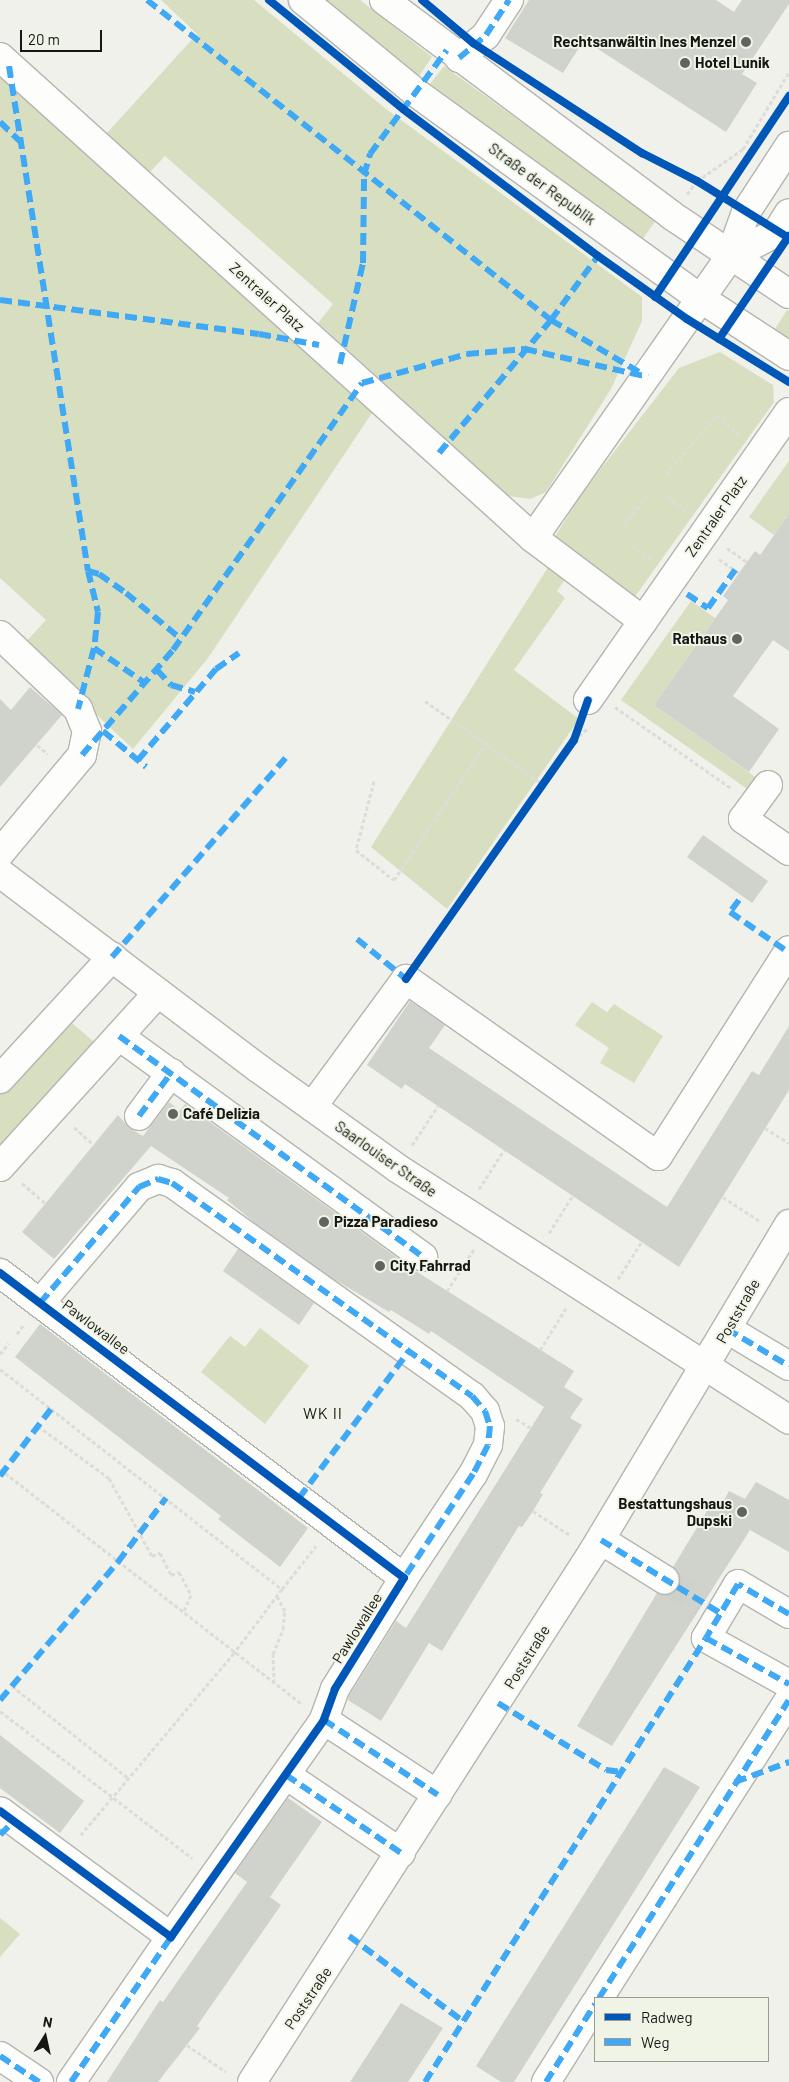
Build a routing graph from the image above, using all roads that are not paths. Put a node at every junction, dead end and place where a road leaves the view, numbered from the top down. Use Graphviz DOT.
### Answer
graph roads {
  1 [pos="303,0"];
  2 [pos="384,0"];
  3 [pos="509,0"];
  4 [pos="0,58"];
  5 [pos="459,58"];
  6 [pos="789,146"];
  7 [pos="789,214"];
  8 [pos="730,257"];
  9 [pos="789,294"];
  10 [pos="700,298"];
  11 [pos="789,356"];
  12 [pos="789,412"];
  13 [pos="532,538"];
  14 [pos="643,621"];
  15 [pos="0,635"];
  16 [pos="598,701"];
  17 [pos="761,795"];
  18 [pos="789,851"];
  19 [pos="0,852"];
  20 [pos="0,872"];
  21 [pos="789,950"];
  22 [pos="112,957"];
  23 [pos="158,993"];
  24 [pos="119,1036"];
  25 [pos="171,1073"];
  26 [pos="0,1079"];
  27 [pos="312,1108"];
  28 [pos="139,1116"];
  29 [pos="0,1168"];
  30 [pos="786,1229"];
  31 [pos="423,1257"];
  32 [pos="0,1273"];
  33 [pos="40,1303"];
  34 [pos="727,1329"];
  35 [pos="705,1366"];
  36 [pos="789,1366"];
  37 [pos="789,1420"];
  38 [pos="598,1545"];
  39 [pos="404,1578"];
  40 [pos="666,1580"];
  41 [pos="789,1614"];
  42 [pos="789,1684"];
  43 [pos="789,1700"];
  44 [pos="324,1720"];
  45 [pos="286,1775"];
  46 [pos="438,1795"];
  47 [pos="0,1811"];
  48 [pos="401,1853"];
  49 [pos="171,1937"];
  50 [pos="600,1997"];
  51 [pos="594,2006"];
  52 [pos="0,2056"];
  53 [pos="241,2078"];
  54 [pos="39,2082"];
  55 [pos="71,2082"];
  56 [pos="546,2082"];
  1 -- 10 [label="street, Straße der Republik"];
  2 -- 5 [label="street"];
  3 -- 5 [label="street"];
  4 -- 13 [label="street, Zentraler Platz"];
  5 -- 8 [label="street"];
  6 -- 8 [label="street"];
  7 -- 8 [label="street"];
  8 -- 9 [label="street"];
  8 -- 10 [label="street"];
  10 -- 11 [label="street, Straße der Republik"];
  10 -- 13 [label="street"];
  12 -- 14 [label="street, Zentraler Platz"];
  13 -- 14 [label="street, Zentraler Platz"];
  14 -- 16 [label="street, Zentraler Platz"];
  15 -- 19 [label="street"];
  17 -- 18 [label="street"];
  20 -- 22 [label="street, Saarlouiser Straße"];
  21 -- 27 [label="street"];
  22 -- 23 [label="street, Saarlouiser Straße"];
  22 -- 26 [label="street"];
  23 -- 24 [label="street"];
  23 -- 27 [label="street, Saarlouiser Straße"];
  24 -- 25 [label="street"];
  24 -- 29 [label="street"];
  25 -- 28 [label="street"];
  25 -- 31 [label="street"];
  27 -- 35 [label="street, Saarlouiser Straße"];
  30 -- 34 [label="street, Poststraße"];
  32 -- 33 [label="street, Pawlowallee"];
  33 -- 39 [label="street, Pawlowallee"];
  33 -- 39 [label="street"];
  34 -- 35 [label="street, Poststraße"];
  34 -- 36 [label="street"];
  35 -- 37 [label="street, Saarlouiser Straße"];
  35 -- 38 [label="street, Poststraße"];
  38 -- 40 [label="street"];
  38 -- 46 [label="street, Poststraße"];
  39 -- 44 [label="street, Pawlowallee"];
  41 -- 42 [label="street"];
  43 -- 50 [label="street"];
  44 -- 45 [label="street, Pawlowallee"];
  44 -- 46 [label="street"];
  45 -- 48 [label="street"];
  45 -- 49 [label="street, Pawlowallee"];
  46 -- 48 [label="street, Poststraße"];
  47 -- 49 [label="street"];
  48 -- 53 [label="street, Poststraße"];
  49 -- 55 [label="street, Pawlowallee"];
  51 -- 56 [label="street"];
  52 -- 54 [label="street"];
}
